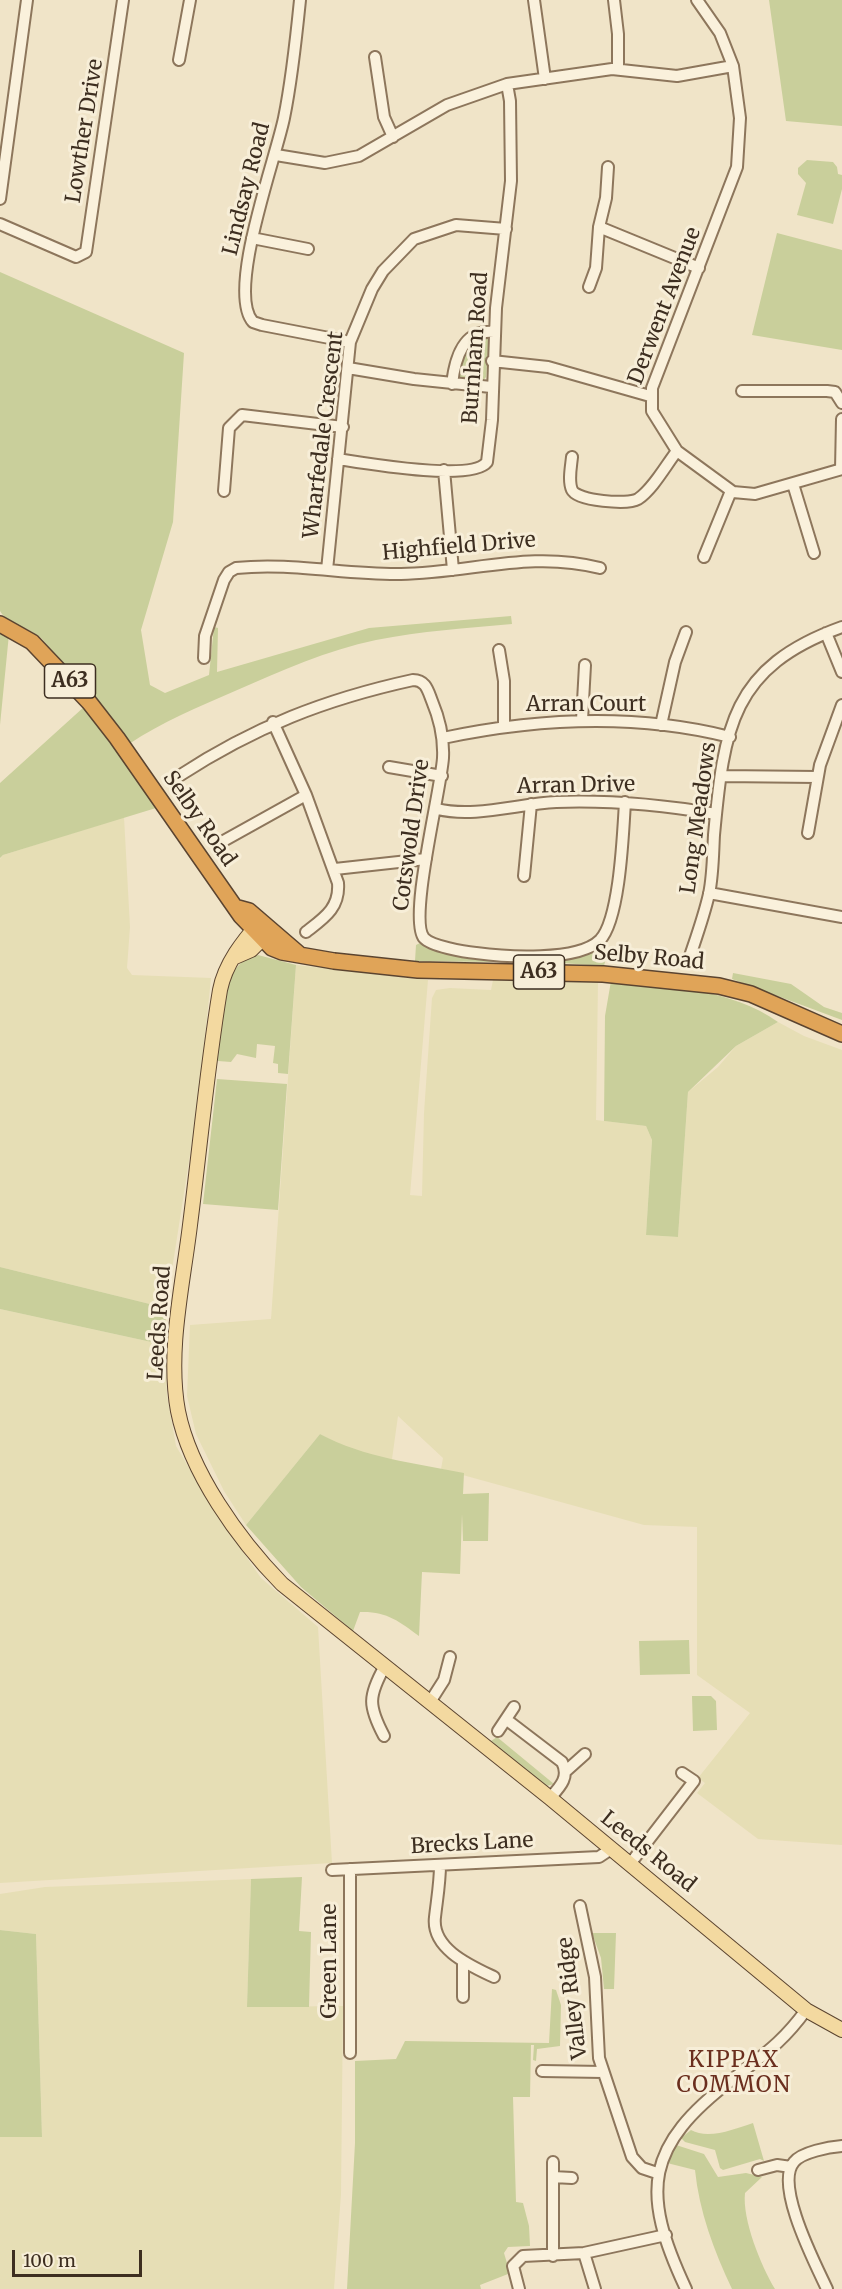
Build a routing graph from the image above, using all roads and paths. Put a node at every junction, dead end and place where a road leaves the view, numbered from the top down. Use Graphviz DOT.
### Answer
graph roads {
  1 [pos="27,0"];
  2 [pos="123,0"];
  3 [pos="300,0"];
  4 [pos="534,0"];
  5 [pos="614,0"];
  6 [pos="697,0"];
  7 [pos="189,4"];
  8 [pos="375,57"];
  9 [pos="179,60"];
  10 [pos="733,66"];
  11 [pos="618,69"];
  12 [pos="545,79"];
  13 [pos="507,84"];
  14 [pos="393,137"];
  15 [pos="276,155"];
  16 [pos="608,167"];
  17 [pos="0,199"];
  18 [pos="0,224"];
  19 [pos="599,227"];
  20 [pos="506,229"];
  21 [pos="252,238"];
  22 [pos="308,249"];
  23 [pos="699,268"];
  24 [pos="590,287"];
  25 [pos="494,332"];
  26 [pos="350,342"];
  27 [pos="492,361"];
  28 [pos="348,368"];
  29 [pos="452,384"];
  30 [pos="491,387"];
  31 [pos="742,391"];
  32 [pos="650,396"];
  33 [pos="842,403"];
  34 [pos="842,419"];
  35 [pos="343,427"];
  36 [pos="676,451"];
  37 [pos="572,457"];
  38 [pos="338,459"];
  39 [pos="841,469"];
  40 [pos="444,470"];
  41 [pos="793,484"];
  42 [pos="224,491"];
  43 [pos="731,491"];
  44 [pos="814,553"];
  45 [pos="704,557"];
  46 [pos="600,568"];
  47 [pos="327,570"];
  48 [pos="453,570"];
  49 [pos="0,624"];
  50 [pos="842,627"];
  51 [pos="686,632"];
  52 [pos="826,633"];
  53 [pos="499,650"];
  54 [pos="204,658"];
  55 [pos="585,666"];
  56 [pos="842,672"];
  57 [pos="842,705"];
  58 [pos="582,720"];
  59 [pos="273,722"];
  60 [pos="661,725"];
  61 [pos="504,727"];
  62 [pos="730,737"];
  63 [pos="443,738"];
  64 [pos="389,767"];
  65 [pos="179,776"];
  66 [pos="442,776"];
  67 [pos="721,776"];
  68 [pos="817,777"];
  69 [pos="306,795"];
  70 [pos="624,802"];
  71 [pos="531,804"];
  72 [pos="437,809"];
  73 [pos="716,814"];
  74 [pos="808,833"];
  75 [pos="218,844"];
  76 [pos="426,859"];
  77 [pos="334,869"];
  78 [pos="524,876"];
  79 [pos="709,894"];
  80 [pos="842,917"];
  81 [pos="261,930"];
  82 [pos="306,932"];
  83 [pos="689,959"];
  84 [pos="842,1034"];
  85 [pos="450,1657"];
  86 [pos="385,1666"];
  87 [pos="430,1702"];
  88 [pos="514,1707"];
  89 [pos="507,1720"];
  90 [pos="498,1731"];
  91 [pos="384,1736"];
  92 [pos="585,1754"];
  93 [pos="566,1771"];
  94 [pos="682,1773"];
  95 [pos="550,1798"];
  96 [pos="611,1849"];
  97 [pos="630,1864"];
  98 [pos="440,1865"];
  99 [pos="350,1869"];
  100 [pos="332,1870"];
  101 [pos="580,1906"];
  102 [pos="463,1961"];
  103 [pos="494,1977"];
  104 [pos="464,1997"];
  105 [pos="806,2010"];
  106 [pos="842,2030"];
  107 [pos="350,2054"];
  108 [pos="542,2071"];
  109 [pos="603,2072"];
  110 [pos="842,2146"];
  111 [pos="554,2162"];
  112 [pos="791,2167"];
  113 [pos="758,2170"];
  114 [pos="657,2173"];
  115 [pos="553,2177"];
  116 [pos="572,2178"];
  117 [pos="666,2235"];
  118 [pos="584,2253"];
  119 [pos="553,2256"];
  120 [pos="519,2289"];
  121 [pos="595,2289"];
  122 [pos="686,2289"];
  123 [pos="827,2289"];
  1 -- 17 [label="street"];
  2 -- 18 [label="street, Lowther Drive"];
  3 -- 15 [label="street, Lindsay Road"];
  4 -- 12 [label="street"];
  5 -- 11 [label="street"];
  6 -- 10 [label="street, Derwent Avenue"];
  7 -- 9 [label="street"];
  8 -- 14 [label="street"];
  10 -- 11 [label="street"];
  10 -- 23 [label="street, Derwent Avenue"];
  11 -- 12 [label="street"];
  12 -- 13 [label="street"];
  13 -- 14 [label="street"];
  13 -- 20 [label="street, Burnham Road"];
  14 -- 15 [label="street"];
  15 -- 21 [label="street, Lindsay Road"];
  16 -- 19 [label="street"];
  19 -- 23 [label="street"];
  19 -- 24 [label="street"];
  20 -- 25 [label="street, Burnham Road"];
  20 -- 26 [label="street, Wharfedale Crescent"];
  21 -- 22 [label="street"];
  21 -- 26 [label="street, Lindsay Road"];
  23 -- 32 [label="street, Derwent Avenue"];
  25 -- 27 [label="street, Burnham Road"];
  25 -- 29 [label="street"];
  26 -- 28 [label="street, Wharfedale Crescent"];
  27 -- 30 [label="street, Burnham Road"];
  27 -- 32 [label="street"];
  28 -- 29 [label="street"];
  28 -- 35 [label="street, Wharfedale Crescent"];
  29 -- 30 [label="street"];
  30 -- 40 [label="street, Burnham Road"];
  31 -- 33 [label="street"];
  32 -- 36 [label="street, Derwent Avenue"];
  34 -- 39 [label="street"];
  35 -- 38 [label="street, Wharfedale Crescent"];
  35 -- 42 [label="street"];
  36 -- 37 [label="street"];
  36 -- 43 [label="street, Derwent Avenue"];
  38 -- 40 [label="street, Burnham Road"];
  38 -- 47 [label="street, Wharfedale Crescent"];
  39 -- 41 [label="street"];
  40 -- 48 [label="street"];
  41 -- 43 [label="street"];
  41 -- 44 [label="street"];
  43 -- 45 [label="street"];
  46 -- 48 [label="street, Highfield Drive"];
  47 -- 48 [label="street, Highfield Drive"];
  47 -- 54 [label="street, Highfield Drive"];
  49 -- 81 [label="highway, Selby Road / A63"];
  50 -- 52 [label="street, Long Meadows"];
  51 -- 60 [label="street"];
  52 -- 56 [label="street"];
  52 -- 62 [label="street, Long Meadows"];
  53 -- 61 [label="street"];
  55 -- 58 [label="street"];
  57 -- 68 [label="street"];
  58 -- 60 [label="street, Arran Court"];
  58 -- 61 [label="street, Arran Court"];
  59 -- 63 [label="street, Cotswold Drive"];
  59 -- 65 [label="street, Cotswold Drive"];
  59 -- 69 [label="street"];
  60 -- 62 [label="street, Arran Court"];
  61 -- 63 [label="street, Arran Court"];
  62 -- 67 [label="street, Long Meadows"];
  63 -- 66 [label="street, Cotswold Drive"];
  64 -- 66 [label="street"];
  66 -- 72 [label="street, Cotswold Drive"];
  67 -- 68 [label="street"];
  67 -- 73 [label="street, Long Meadows"];
  68 -- 74 [label="street"];
  69 -- 75 [label="street"];
  69 -- 77 [label="street"];
  70 -- 71 [label="street, Arran Drive"];
  70 -- 73 [label="street, Arran Drive"];
  70 -- 76 [label="street, Cotswold Drive"];
  71 -- 72 [label="street, Arran Drive"];
  71 -- 78 [label="street"];
  72 -- 76 [label="street, Cotswold Drive"];
  73 -- 79 [label="street, Long Meadows"];
  76 -- 77 [label="street"];
  77 -- 82 [label="street"];
  79 -- 80 [label="street"];
  79 -- 83 [label="street, Long Meadows"];
  81 -- 84 [label="highway, Selby Road / A63"];
  81 -- 86 [label="main road, Leeds Road"];
  85 -- 87 [label="street"];
  86 -- 87 [label="main road, Leeds Road"];
  86 -- 91 [label="street"];
  87 -- 95 [label="main road, Leeds Road"];
  88 -- 89 [label="street"];
  89 -- 90 [label="street"];
  89 -- 93 [label="street"];
  92 -- 93 [label="street"];
  93 -- 95 [label="street"];
  94 -- 97 [label="street"];
  95 -- 96 [label="main road, Leeds Road"];
  96 -- 97 [label="main road, Leeds Road"];
  96 -- 98 [label="street, Brecks Lane"];
  97 -- 105 [label="main road, Leeds Road"];
  98 -- 99 [label="street, Brecks Lane"];
  98 -- 102 [label="street"];
  99 -- 100 [label="street, Brecks Lane"];
  99 -- 107 [label="street, Green Lane"];
  101 -- 109 [label="street, Valley Ridge"];
  102 -- 103 [label="street"];
  102 -- 104 [label="street"];
  105 -- 106 [label="main road, Leeds Road"];
  105 -- 114 [label="street"];
  108 -- 109 [label="street"];
  109 -- 114 [label="street, Valley Ridge"];
  110 -- 112 [label="street"];
  111 -- 115 [label="street"];
  112 -- 113 [label="street"];
  112 -- 123 [label="street"];
  114 -- 117 [label="street"];
  115 -- 116 [label="street"];
  115 -- 119 [label="street"];
  117 -- 118 [label="street"];
  117 -- 122 [label="street"];
  118 -- 119 [label="street"];
  118 -- 121 [label="street"];
  119 -- 120 [label="street"];
}
